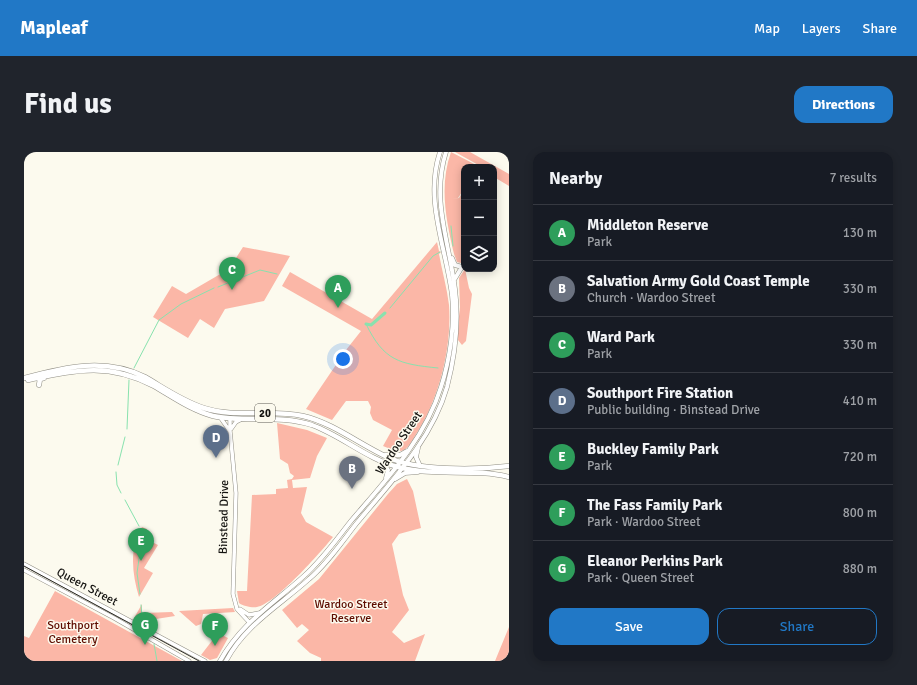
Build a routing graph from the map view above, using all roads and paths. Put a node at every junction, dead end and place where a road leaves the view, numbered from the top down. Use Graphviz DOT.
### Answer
graph roads {
  1 [pos="440,152"];
  2 [pos="446,152"];
  3 [pos="449,253"];
  4 [pos="454,280"];
  5 [pos="127,372"];
  6 [pos="49,375"];
  7 [pos="24,379"];
  8 [pos="40,385"];
  9 [pos="223,412"];
  10 [pos="220,417"];
  11 [pos="230,418"];
  12 [pos="244,418"];
  13 [pos="230,431"];
  14 [pos="420,442"];
  15 [pos="410,448"];
  16 [pos="382,455"];
  17 [pos="382,461"];
  18 [pos="402,463"];
  19 [pos="420,466"];
  20 [pos="509,466"];
  21 [pos="399,467"];
  22 [pos="423,472"];
  23 [pos="506,476"];
  24 [pos="388,481"];
  25 [pos="24,564"];
  26 [pos="24,570"];
  27 [pos="238,608"];
  28 [pos="259,613"];
  29 [pos="251,622"];
  30 [pos="189,661"];
  31 [pos="205,661"];
  32 [pos="220,661"];
  33 [pos="226,661"];
  1 -- 15 [label="main road, Wardoo Street"];
  2 -- 3 [label="main road, Wardoo Street"];
  3 -- 4 [label="main road, Wardoo Street"];
  3 -- 4 [label="main road"];
  4 -- 14 [label="main road, Wardoo Street"];
  5 -- 6 [label="main road, 20"];
  5 -- 7 [label="main road, 20"];
  5 -- 9 [label="main road, 20"];
  5 -- 10 [label="main road, 20"];
  6 -- 7 [label="main road, 20"];
  6 -- 8 [label="main road"];
  9 -- 11 [label="main road"];
  9 -- 16 [label="main road, 20"];
  10 -- 11 [label="main road, 20"];
  10 -- 13 [label="street"];
  11 -- 12 [label="main road, 20"];
  11 -- 13 [label="street, Binstead Drive"];
  12 -- 13 [label="street"];
  12 -- 17 [label="main road, 20"];
  13 -- 27 [label="street, Binstead Drive"];
  14 -- 18 [label="main road, Wardoo Street"];
  14 -- 19 [label="main road"];
  15 -- 16 [label="main road"];
  15 -- 18 [label="main road, Wardoo Street"];
  16 -- 18 [label="main road, 20"];
  17 -- 21 [label="main road, 20"];
  17 -- 24 [label="main road"];
  18 -- 19 [label="main road, 20"];
  18 -- 21 [label="main road, Wardoo Street"];
  19 -- 20 [label="main road, 20"];
  20 -- 23 [label="main road, 20"];
  21 -- 22 [label="main road, 20"];
  21 -- 24 [label="main road, Wardoo Street"];
  22 -- 23 [label="main road, 20"];
  22 -- 24 [label="main road"];
  24 -- 28 [label="main road, Wardoo Street"];
  24 -- 29 [label="main road, Wardoo Street"];
  25 -- 31 [label="street, Queen Street"];
  26 -- 30 [label="street, Queen Street"];
  27 -- 28 [label="street"];
  27 -- 29 [label="street, Binstead Drive"];
  28 -- 29 [label="main road, Wardoo Street"];
  29 -- 32 [label="main road, Wardoo Street"];
  29 -- 33 [label="main road, Wardoo Street"];
}
